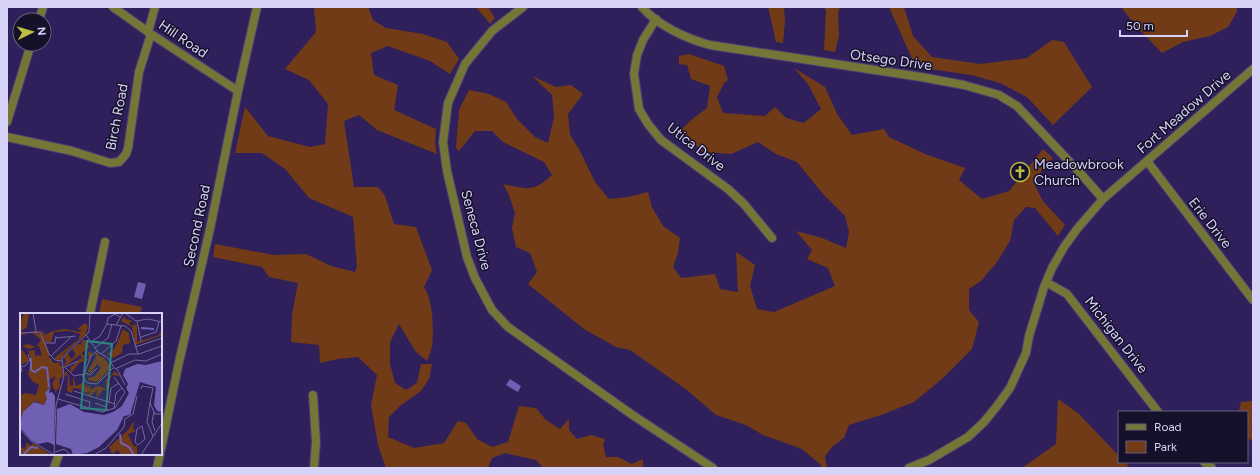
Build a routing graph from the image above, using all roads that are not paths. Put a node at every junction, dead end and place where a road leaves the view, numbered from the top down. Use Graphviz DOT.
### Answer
graph roads {
  1 [pos="114,7"];
  2 [pos="155,7"];
  3 [pos="257,7"];
  4 [pos="523,7"];
  5 [pos="642,7"];
  6 [pos="656,19"];
  7 [pos="150,33"];
  8 [pos="29,52"];
  9 [pos="1253,69"];
  10 [pos="238,92"];
  11 [pos="7,122"];
  12 [pos="7,137"];
  13 [pos="1147,161"];
  14 [pos="1103,199"];
  15 [pos="772,238"];
  16 [pos="105,242"];
  17 [pos="1046,282"];
  18 [pos="1253,300"];
  19 [pos="90,313"];
  20 [pos="313,395"];
  21 [pos="1157,411"];
  22 [pos="162,444"];
  23 [pos="59,455"];
  24 [pos="160,455"];
  25 [pos="54,468"];
  26 [pos="157,468"];
  27 [pos="314,468"];
  28 [pos="713,468"];
  29 [pos="909,468"];
  1 -- 7 [label="street, Hill Road"];
  2 -- 7 [label="street"];
  3 -- 10 [label="street, Second Road"];
  4 -- 28 [label="street, Seneca Drive"];
  5 -- 6 [label="street, Otsego Drive"];
  6 -- 14 [label="street, Otsego Drive"];
  6 -- 15 [label="street, Utica Drive"];
  7 -- 10 [label="street, Hill Road"];
  7 -- 12 [label="street, Birch Road"];
  8 -- 11 [label="street"];
  9 -- 13 [label="street, Fort Meadow Drive"];
  10 -- 22 [label="street, Second Road"];
  13 -- 14 [label="street, Fort Meadow Drive"];
  13 -- 18 [label="street, Erie Drive"];
  14 -- 17 [label="street, Fort Meadow Drive"];
  16 -- 19 [label="street"];
  17 -- 21 [label="street, Michigan Drive"];
  17 -- 29 [label="street, Fort Meadow Drive"];
  20 -- 27 [label="street"];
  23 -- 25 [label="street"];
  24 -- 26 [label="street"];
}
